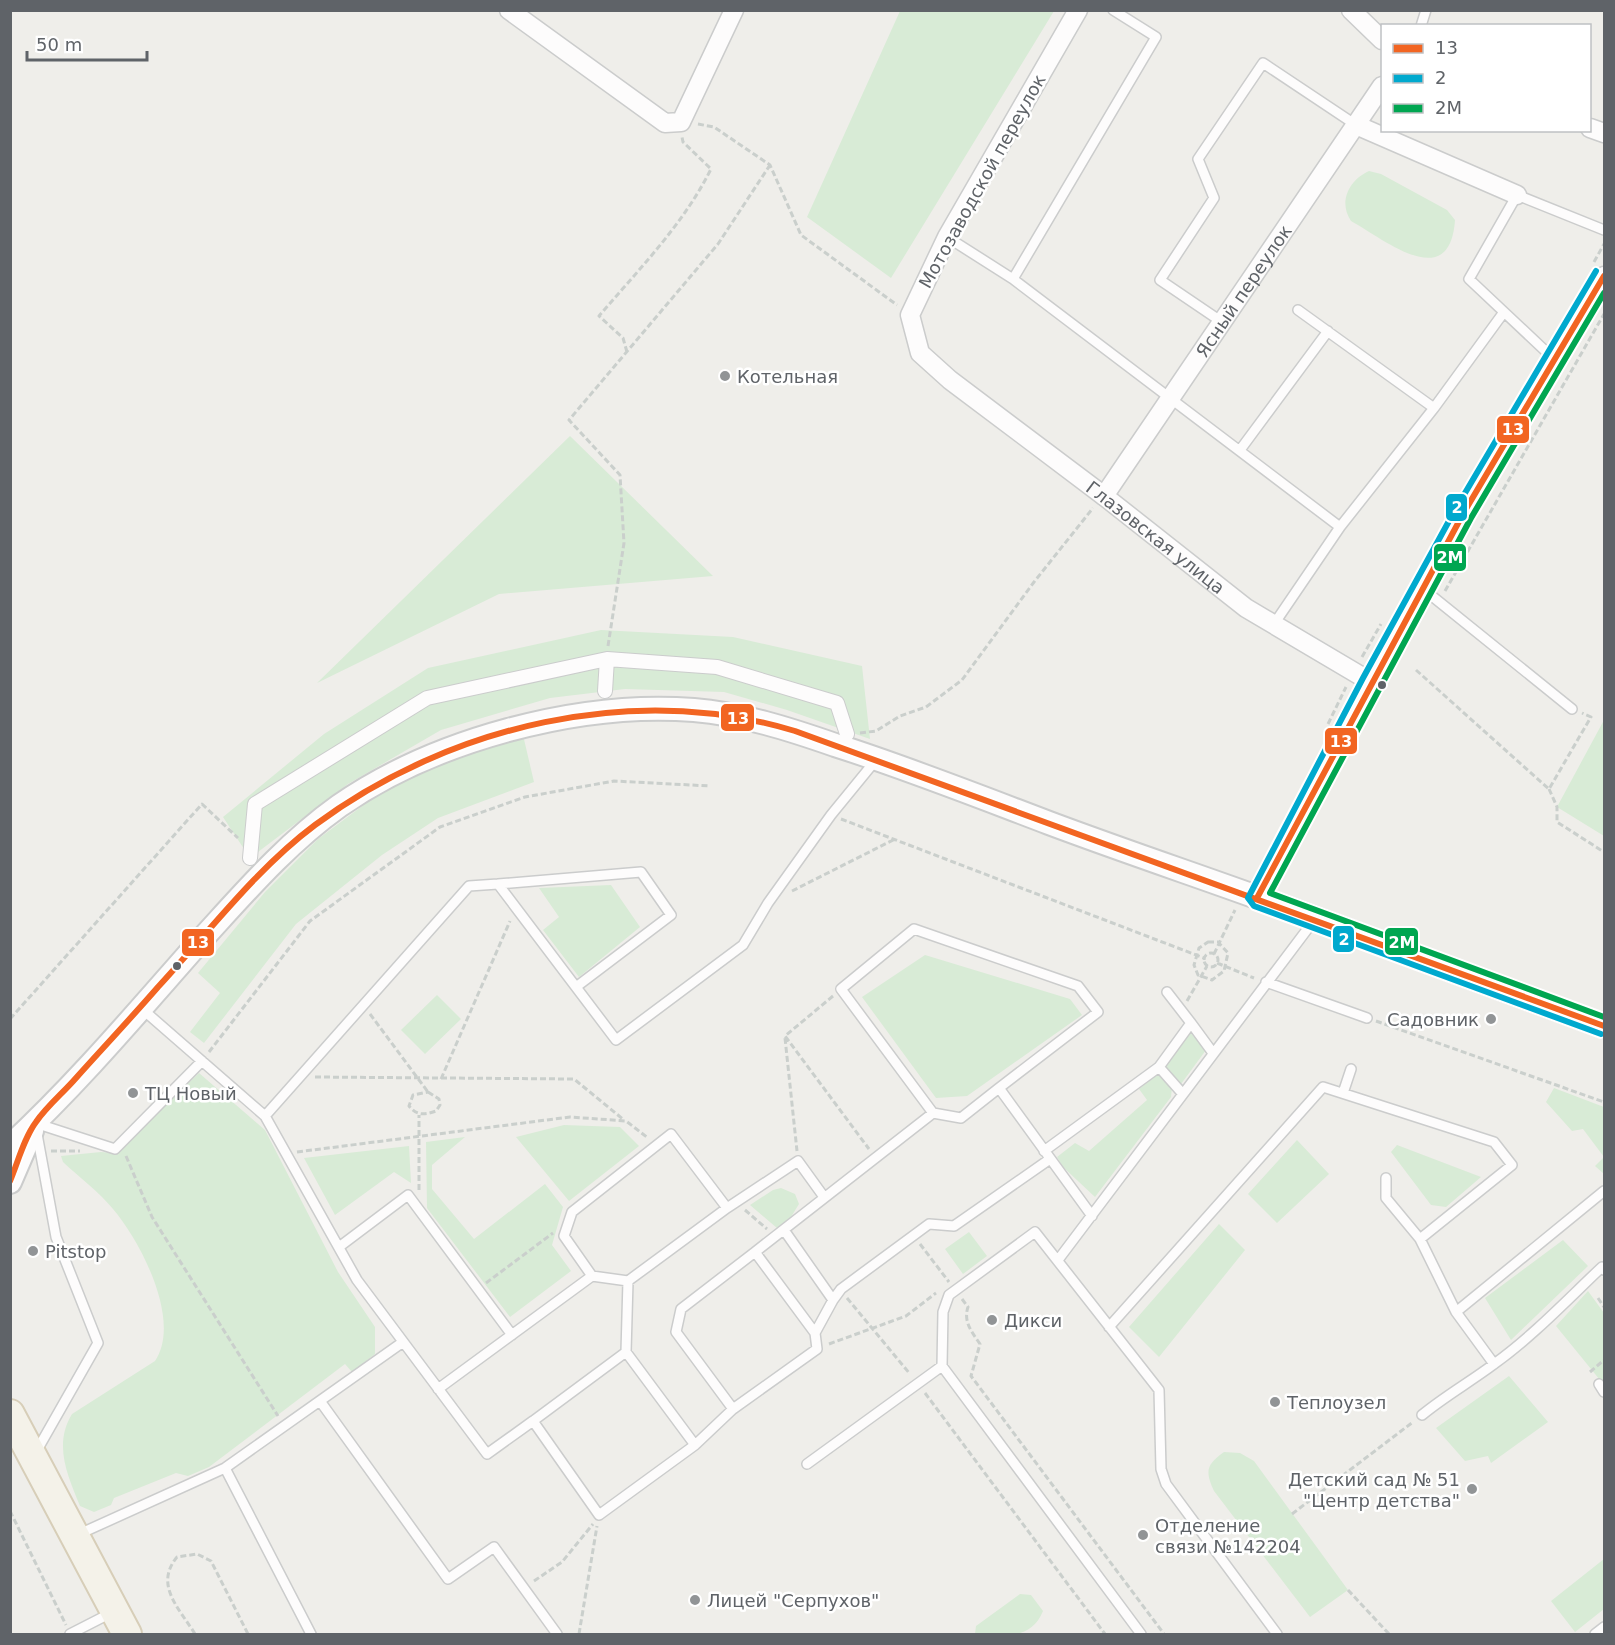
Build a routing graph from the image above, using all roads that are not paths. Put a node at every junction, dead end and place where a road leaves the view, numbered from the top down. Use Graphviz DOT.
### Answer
graph roads {
  1 [pos="508,10"];
  2 [pos="735,10"];
  3 [pos="1078,10"];
  4 [pos="1113,10"];
  5 [pos="1351,10"];
  6 [pos="1381,38"];
  7 [pos="1381,89"];
  8 [pos="1356,125"];
  9 [pos="1517,195"];
  10 [pos="1605,230"];
  11 [pos="947,237"];
  12 [pos="1605,276"];
  13 [pos="1013,279"];
  14 [pos="1298,310"];
  15 [pos="1504,312"];
  16 [pos="1222,322"];
  17 [pos="1328,331"];
  18 [pos="1555,360"];
  19 [pos="950,380"];
  20 [pos="1172,397"];
  21 [pos="1434,408"];
  22 [pos="1240,450"];
  23 [pos="1104,496"];
  24 [pos="1340,527"];
  25 [pos="1422,588"];
  26 [pos="1274,624"];
  27 [pos="607,659"];
  28 [pos="1371,682"];
  29 [pos="605,691"];
  30 [pos="1572,709"];
  31 [pos="847,734"];
  32 [pos="877,759"];
  33 [pos="250,854"];
  34 [pos="498,884"];
  35 [pos="1257,898"];
  36 [pos="1315,919"];
  37 [pos="1266,982"];
  38 [pos="576,987"];
  39 [pos="1167,992"];
  40 [pos="141,1008"];
  41 [pos="1367,1018"];
  42 [pos="1191,1023"];
  43 [pos="1605,1026"];
  44 [pos="1213,1053"];
  45 [pos="202,1061"];
  46 [pos="1159,1067"];
  47 [pos="1351,1069"];
  48 [pos="999,1088"];
  49 [pos="1182,1093"];
  50 [pos="1343,1094"];
  51 [pos="933,1113"];
  52 [pos="265,1116"];
  53 [pos="35,1123"];
  54 [pos="10,1146"];
  55 [pos="1047,1155"];
  56 [pos="1386,1178"];
  57 [pos="10,1182"];
  58 [pos="1605,1191"];
  59 [pos="824,1197"];
  60 [pos="728,1208"];
  61 [pos="1092,1216"];
  62 [pos="784,1230"];
  63 [pos="1420,1239"];
  64 [pos="339,1247"];
  65 [pos="755,1252"];
  66 [pos="1058,1260"];
  67 [pos="1605,1270"];
  68 [pos="592,1276"];
  69 [pos="628,1281"];
  70 [pos="833,1300"];
  71 [pos="1456,1312"];
  72 [pos="1109,1327"];
  73 [pos="815,1333"];
  74 [pos="512,1335"];
  75 [pos="403,1342"];
  76 [pos="626,1353"];
  77 [pos="1494,1364"];
  78 [pos="942,1366"];
  79 [pos="438,1389"];
  80 [pos="320,1401"];
  81 [pos="733,1408"];
  82 [pos="1422,1415"];
  83 [pos="532,1421"];
  84 [pos="13,1425"];
  85 [pos="695,1445"];
  86 [pos="34,1457"];
  87 [pos="807,1464"];
  88 [pos="225,1468"];
  89 [pos="75,1536"];
  90 [pos="121,1623"];
  91 [pos="1605,1627"];
  92 [pos="71,1634"];
  93 [pos="310,1635"];
  94 [pos="557,1635"];
  95 [pos="1141,1635"];
  96 [pos="1277,1635"];
  97 [pos="1594,1635"];
  1 -- 2 [label="street"];
  3 -- 11 [label="street, Мотозаводской переулок"];
  4 -- 13 [label="lane"];
  5 -- 6 [label="street"];
  7 -- 8 [label="street, Ясный переулок"];
  8 -- 9 [label="street"];
  8 -- 16 [label="street, Ясный переулок"];
  8 -- 16 [label="lane"];
  9 -- 10 [label="lane"];
  9 -- 15 [label="lane"];
  11 -- 13 [label="lane"];
  11 -- 19 [label="street, Мотозаводской переулок"];
  12 -- 18 [label="street"];
  13 -- 20 [label="lane"];
  14 -- 17 [label="lane"];
  15 -- 18 [label="lane"];
  15 -- 21 [label="lane"];
  16 -- 20 [label="street, Ясный переулок"];
  17 -- 21 [label="lane"];
  17 -- 22 [label="lane"];
  18 -- 25 [label="street"];
  19 -- 23 [label="street, Глазовская улица"];
  20 -- 22 [label="lane"];
  20 -- 23 [label="street, Ясный переулок"];
  21 -- 24 [label="lane"];
  22 -- 24 [label="lane"];
  23 -- 26 [label="street, Глазовская улица"];
  24 -- 26 [label="lane"];
  25 -- 28 [label="street"];
  25 -- 30 [label="lane"];
  26 -- 28 [label="street, Глазовская улица"];
  27 -- 29 [label="street"];
  27 -- 31 [label="street"];
  27 -- 33 [label="street"];
  28 -- 35 [label="street"];
  32 -- 35 [label="street"];
  32 -- 38 [label="lane"];
  32 -- 40 [label="street"];
  34 -- 38 [label="lane"];
  34 -- 38 [label="lane"];
  34 -- 52 [label="lane"];
  35 -- 36 [label="street"];
  36 -- 37 [label="lane"];
  36 -- 43 [label="street"];
  37 -- 41 [label="lane"];
  37 -- 44 [label="lane"];
  39 -- 42 [label="lane"];
  40 -- 45 [label="lane"];
  40 -- 53 [label="street"];
  42 -- 44 [label="lane"];
  42 -- 46 [label="lane"];
  44 -- 49 [label="lane"];
  45 -- 52 [label="lane"];
  45 -- 53 [label="lane"];
  46 -- 49 [label="lane"];
  46 -- 55 [label="lane"];
  47 -- 50 [label="lane"];
  48 -- 51 [label="lane"];
  48 -- 51 [label="lane"];
  48 -- 55 [label="lane"];
  49 -- 61 [label="lane"];
  50 -- 63 [label="lane"];
  50 -- 72 [label="lane"];
  51 -- 59 [label="lane"];
  52 -- 64 [label="lane"];
  53 -- 54 [label="street"];
  53 -- 57 [label="street"];
  53 -- 86 [label="lane"];
  55 -- 61 [label="lane"];
  55 -- 70 [label="lane"];
  56 -- 63 [label="lane"];
  58 -- 71 [label="lane"];
  59 -- 60 [label="lane"];
  59 -- 62 [label="lane"];
  60 -- 68 [label="lane"];
  60 -- 69 [label="lane"];
  61 -- 66 [label="lane"];
  62 -- 65 [label="lane"];
  62 -- 70 [label="lane"];
  63 -- 71 [label="lane"];
  64 -- 74 [label="lane"];
  64 -- 75 [label="lane"];
  65 -- 73 [label="lane"];
  65 -- 81 [label="lane"];
  66 -- 72 [label="lane"];
  66 -- 78 [label="lane"];
  67 -- 77 [label="lane"];
  68 -- 69 [label="lane"];
  68 -- 74 [label="lane"];
  69 -- 76 [label="lane"];
  70 -- 73 [label="lane"];
  71 -- 77 [label="lane"];
  72 -- 96 [label="lane"];
  73 -- 81 [label="lane"];
  74 -- 79 [label="lane"];
  75 -- 79 [label="lane"];
  75 -- 80 [label="lane"];
  76 -- 83 [label="lane"];
  76 -- 85 [label="lane"];
  77 -- 82 [label="lane"];
  78 -- 87 [label="lane"];
  78 -- 95 [label="lane"];
  79 -- 83 [label="lane"];
  80 -- 88 [label="lane"];
  80 -- 94 [label="lane"];
  81 -- 85 [label="lane"];
  83 -- 85 [label="lane"];
  84 -- 86 [label="main road"];
  86 -- 89 [label="main road"];
  88 -- 89 [label="lane"];
  88 -- 93 [label="lane"];
  89 -- 90 [label="main road"];
  90 -- 92 [label="lane"];
  91 -- 97 [label="lane"];
}
